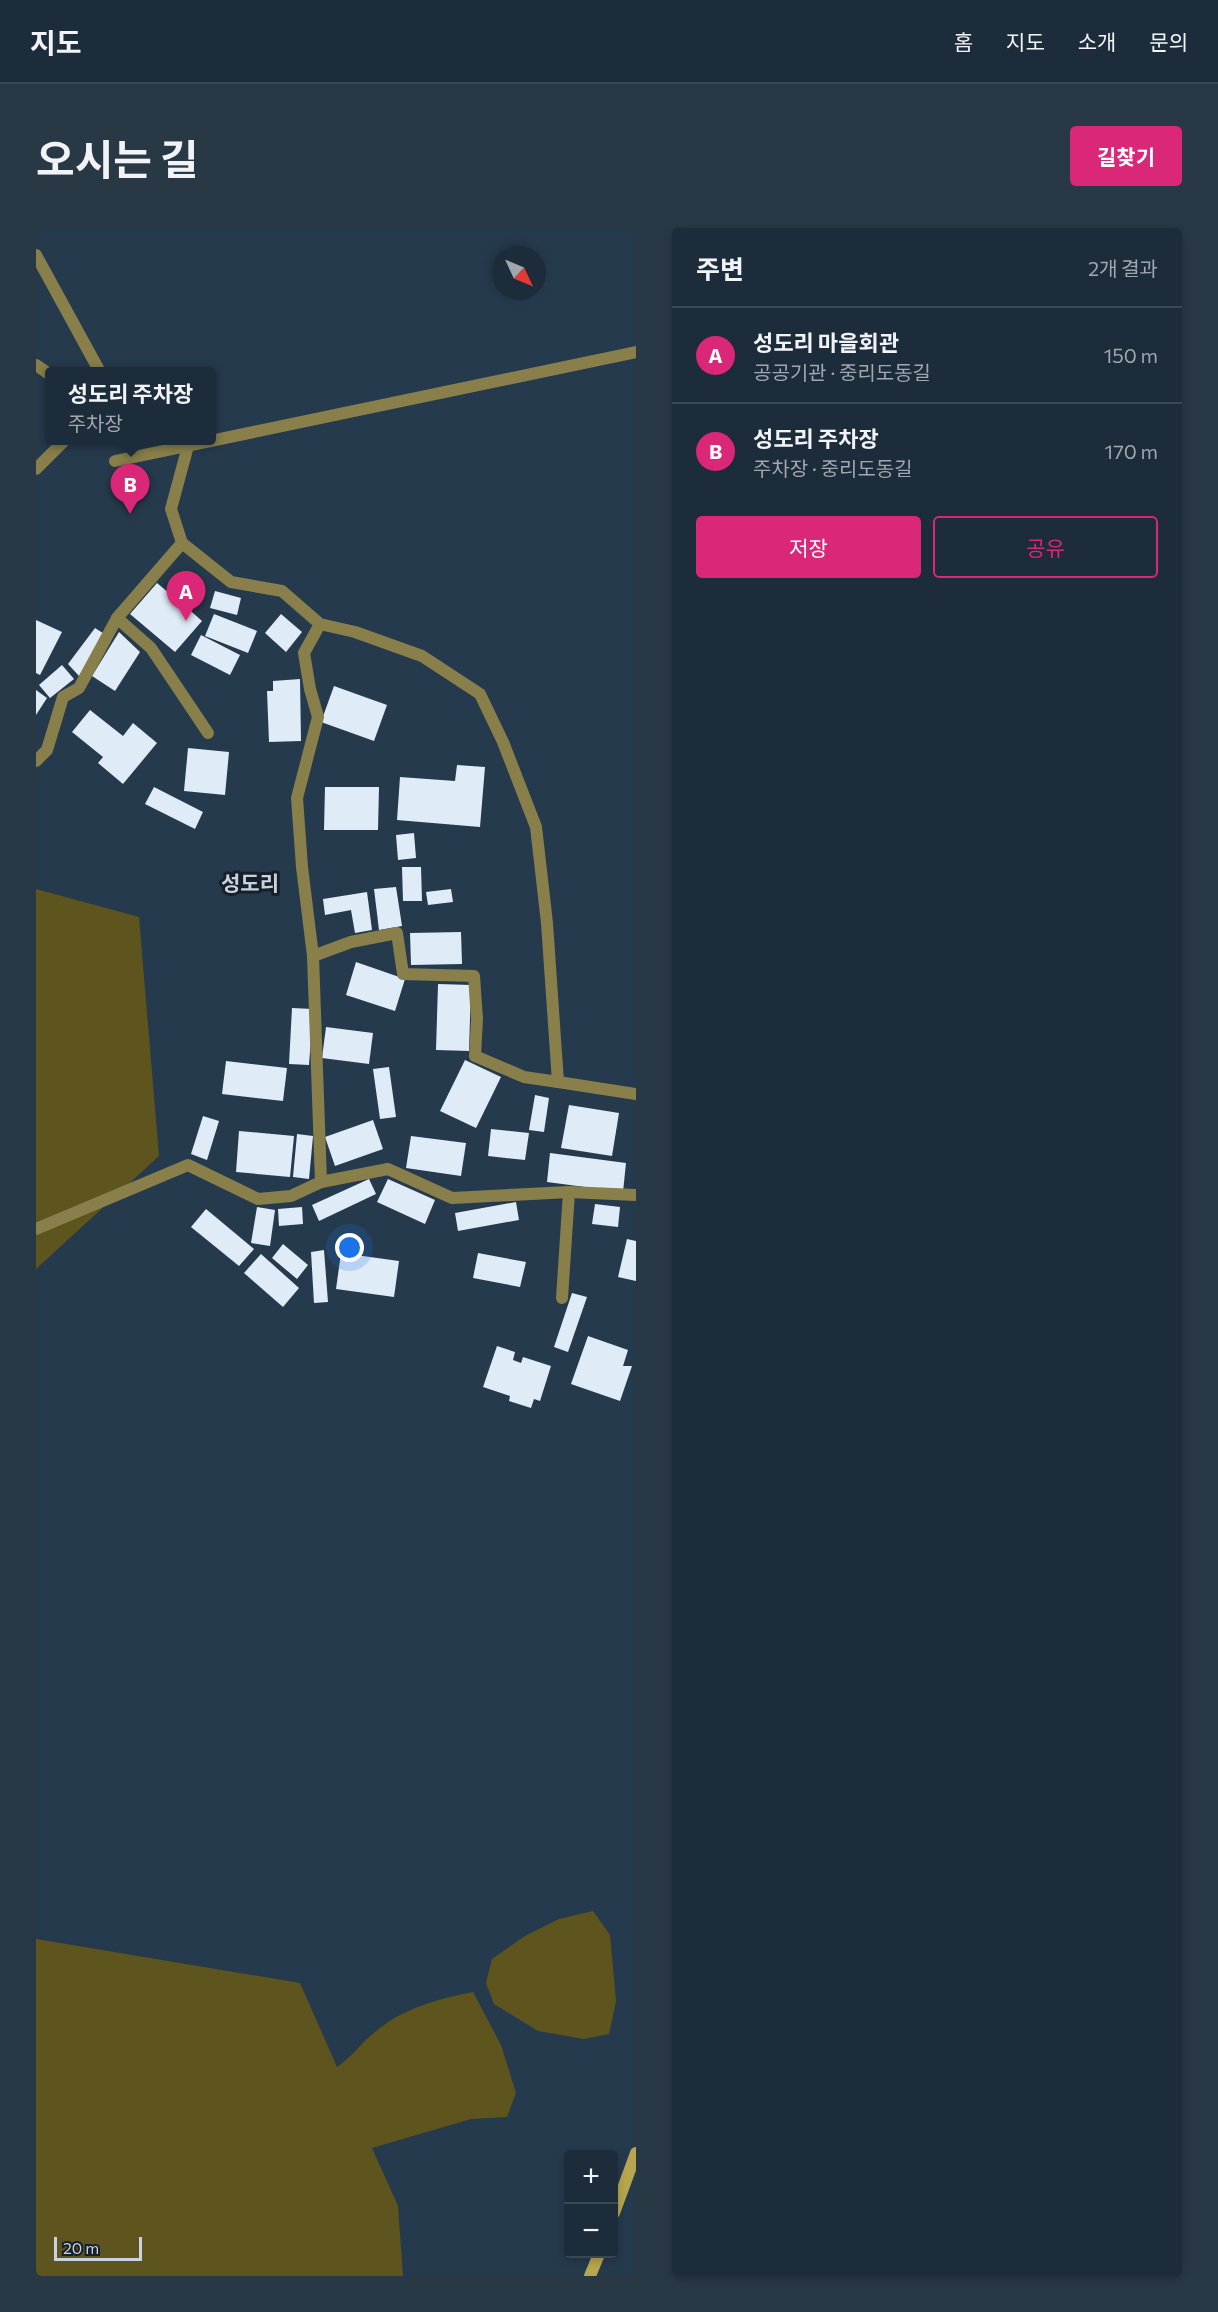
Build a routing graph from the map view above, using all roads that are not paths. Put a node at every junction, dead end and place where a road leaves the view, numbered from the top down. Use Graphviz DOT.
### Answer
graph roads {
  1 [pos="36,255"];
  2 [pos="636,352"];
  3 [pos="97,367"];
  4 [pos="216,439"];
  5 [pos="60,445"];
  6 [pos="192,445"];
  7 [pos="188,446"];
  8 [pos="115,462"];
  9 [pos="36,469"];
  10 [pos="182,543"];
  11 [pos="117,618"];
  12 [pos="320,624"];
  13 [pos="208,733"];
  14 [pos="36,761"];
  15 [pos="313,956"];
  16 [pos="558,1082"];
  17 [pos="636,1094"];
  18 [pos="321,1182"];
  19 [pos="569,1192"];
  20 [pos="636,1195"];
  21 [pos="36,1229"];
  22 [pos="562,1298"];
  23 [pos="636,2153"];
  24 [pos="617,2204"];
  25 [pos="597,2258"];
  26 [pos="590,2276"];
  1 -- 3 [label="street"];
  2 -- 4 [label="street"];
  5 -- 9 [label="street"];
  6 -- 7 [label="street"];
  7 -- 8 [label="street"];
  7 -- 10 [label="street"];
  10 -- 11 [label="street"];
  10 -- 12 [label="street"];
  11 -- 13 [label="street"];
  11 -- 14 [label="street"];
  12 -- 15 [label="street"];
  12 -- 16 [label="street"];
  15 -- 16 [label="street"];
  15 -- 18 [label="street"];
  16 -- 17 [label="street"];
  18 -- 19 [label="street"];
  18 -- 21 [label="street"];
  19 -- 20 [label="street"];
  19 -- 22 [label="street"];
  23 -- 24 [label="street"];
  25 -- 26 [label="street"];
}
